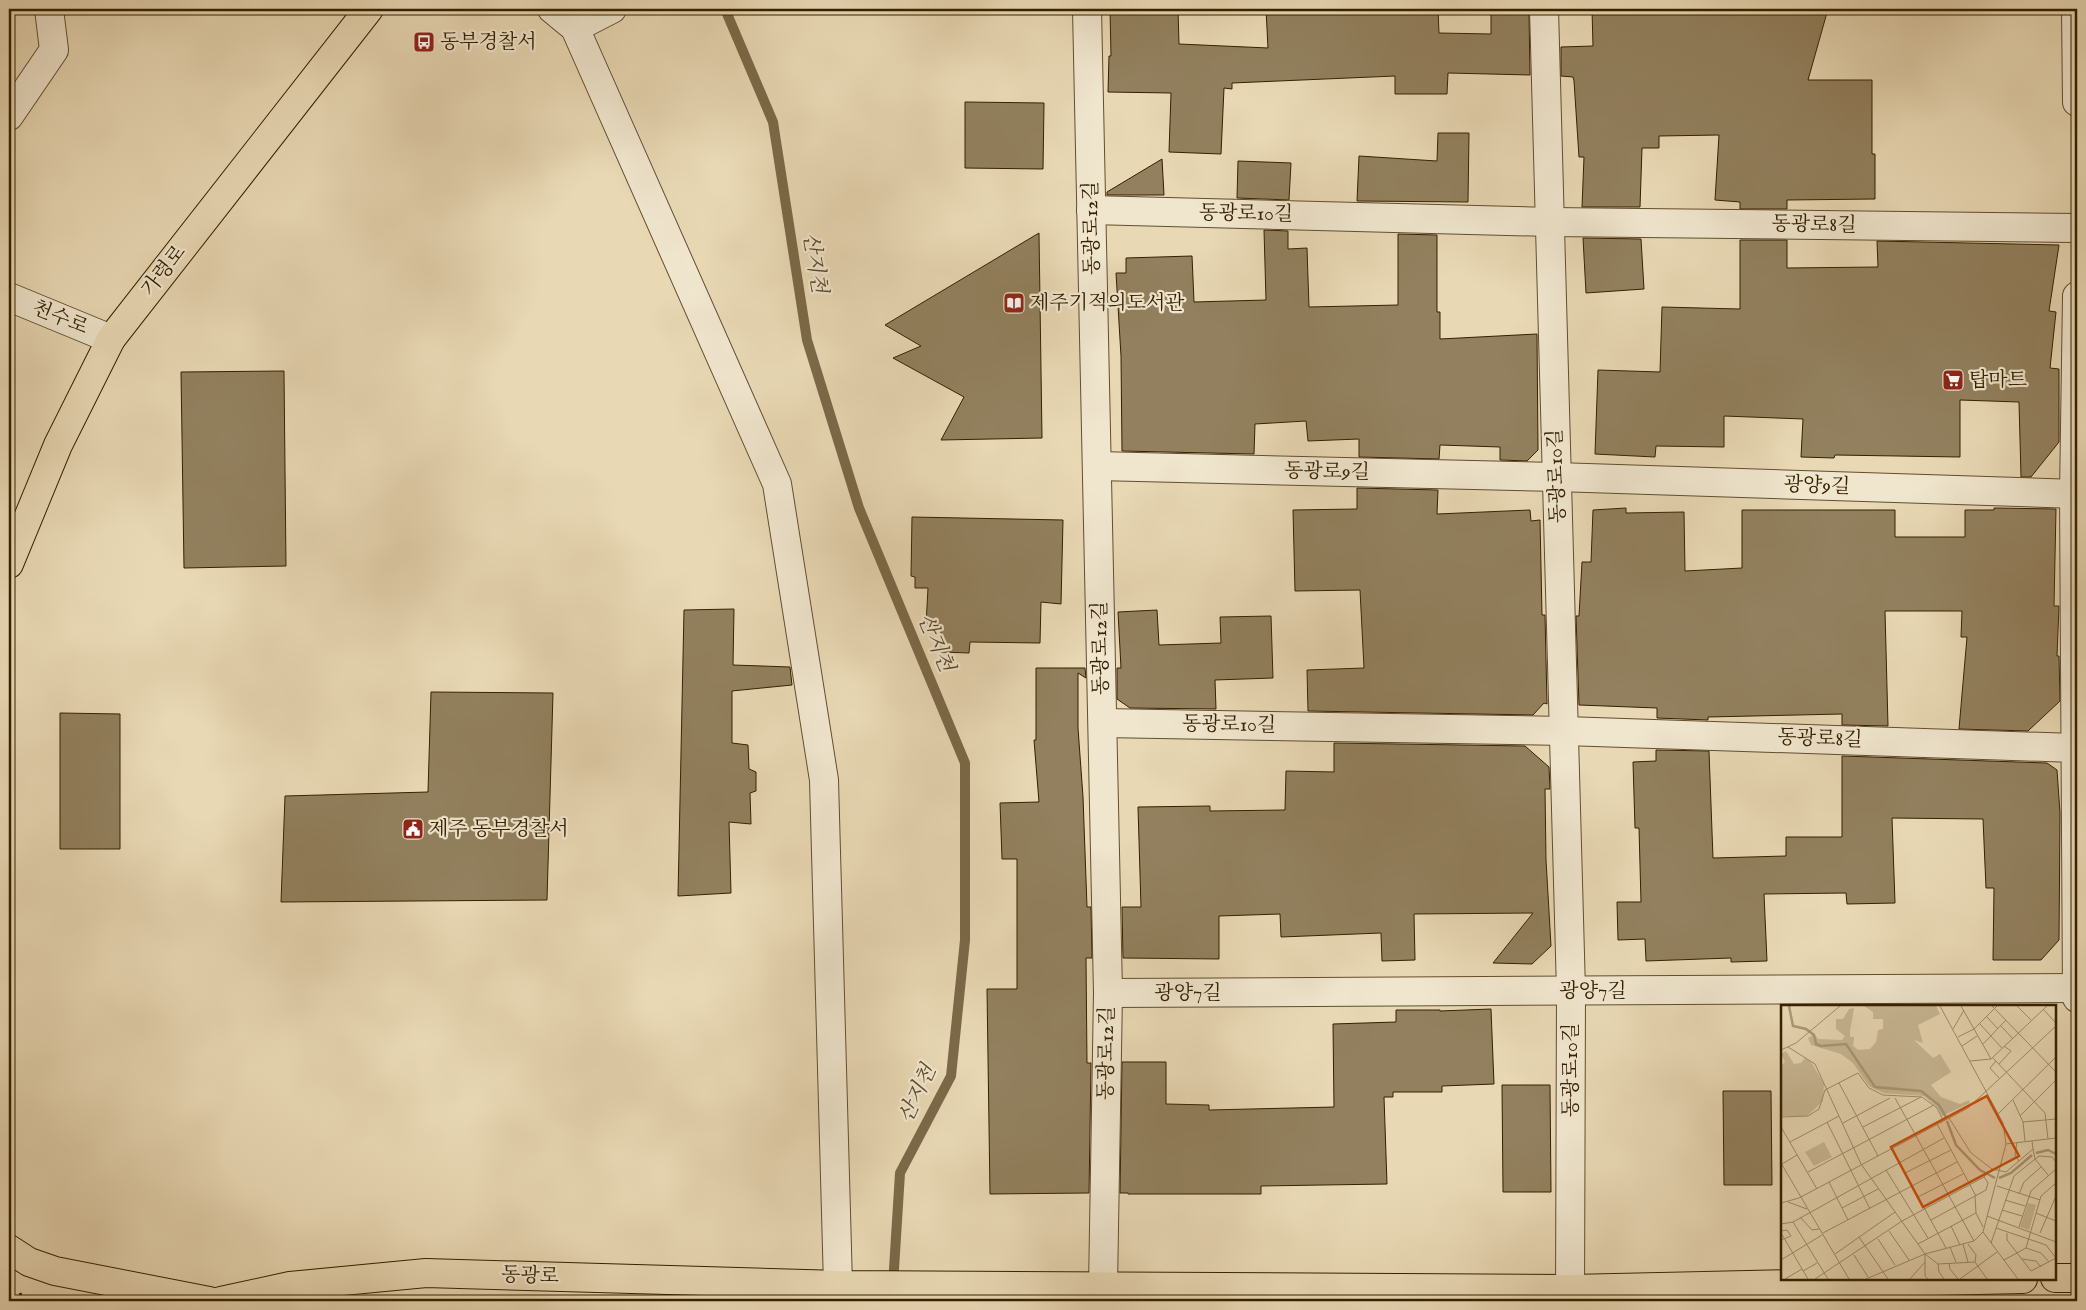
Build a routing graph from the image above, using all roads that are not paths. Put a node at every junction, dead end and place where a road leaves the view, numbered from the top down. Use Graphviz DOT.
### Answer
graph roads {
  1 [pos="49,9"];
  2 [pos="369,9"];
  3 [pos="552,9"];
  4 [pos="612,9"];
  5 [pos="1087,9"];
  6 [pos="1544,9"];
  7 [pos="2076,9"];
  8 [pos="575,28"];
  9 [pos="2077,102"];
  10 [pos="9,116"];
  11 [pos="1091,210"];
  12 [pos="1550,222"];
  13 [pos="2077,228"];
  14 [pos="2077,296"];
  15 [pos="9,297"];
  16 [pos="111,339"];
  17 [pos="1097,466"];
  18 [pos="1556,477"];
  19 [pos="2076,494"];
  20 [pos="9,564"];
  21 [pos="1103,723"];
  22 [pos="1565,730"];
  23 [pos="2075,748"];
  24 [pos="2077,988"];
  25 [pos="1571,991"];
  26 [pos="1108,993"];
  27 [pos="2077,998"];
  28 [pos="9,1249"];
  29 [pos="2056,1278"];
  30 [pos="2077,1278"];
  31 [pos="1995,1280"];
  32 [pos="840,1285"];
  33 [pos="1103,1286"];
  34 [pos="954,1291"];
  35 [pos="290,1294"];
  36 [pos="1570,1295"];
  37 [pos="209,1301"];
  38 [pos="221,1301"];
  1 -- 10 [label="street"];
  2 -- 16 [label="main road, 가령로"];
  3 -- 8 [label="street"];
  4 -- 8 [label="street"];
  5 -- 11 [label="street, 동광로12길"];
  6 -- 12 [label="street, 동광로10길"];
  7 -- 9 [label="street"];
  8 -- 32 [label="street"];
  11 -- 12 [label="street, 동광로10길"];
  11 -- 17 [label="street, 동광로12길"];
  12 -- 13 [label="street, 동광로8길"];
  12 -- 18 [label="street, 동광로10길"];
  14 -- 19 [label="street"];
  15 -- 16 [label="street, 천수로"];
  16 -- 20 [label="main road, 가령로"];
  17 -- 18 [label="street, 동광로9길"];
  17 -- 21 [label="street, 동광로12길"];
  18 -- 19 [label="street, 광양9길"];
  18 -- 22 [label="street, 동광로10길"];
  19 -- 23 [label="street"];
  21 -- 22 [label="street, 동광로10길"];
  21 -- 26 [label="street, 동광로12길"];
  22 -- 23 [label="street, 동광로8길"];
  22 -- 25 [label="street, 동광로10길"];
  23 -- 24 [label="street"];
  24 -- 25 [label="street, 광양7길"];
  24 -- 27 [label="street"];
  25 -- 26 [label="street, 광양7길"];
  25 -- 36 [label="street, 동광로10길"];
  26 -- 33 [label="street, 동광로12길"];
  28 -- 37 [label="main road"];
  29 -- 30 [label="main road"];
  31 -- 36 [label="main road"];
  32 -- 34 [label="main road, 동광로"];
  32 -- 35 [label="main road, 동광로"];
  33 -- 34 [label="main road"];
  33 -- 36 [label="main road"];
  35 -- 38 [label="main road, 동광로"];
}
